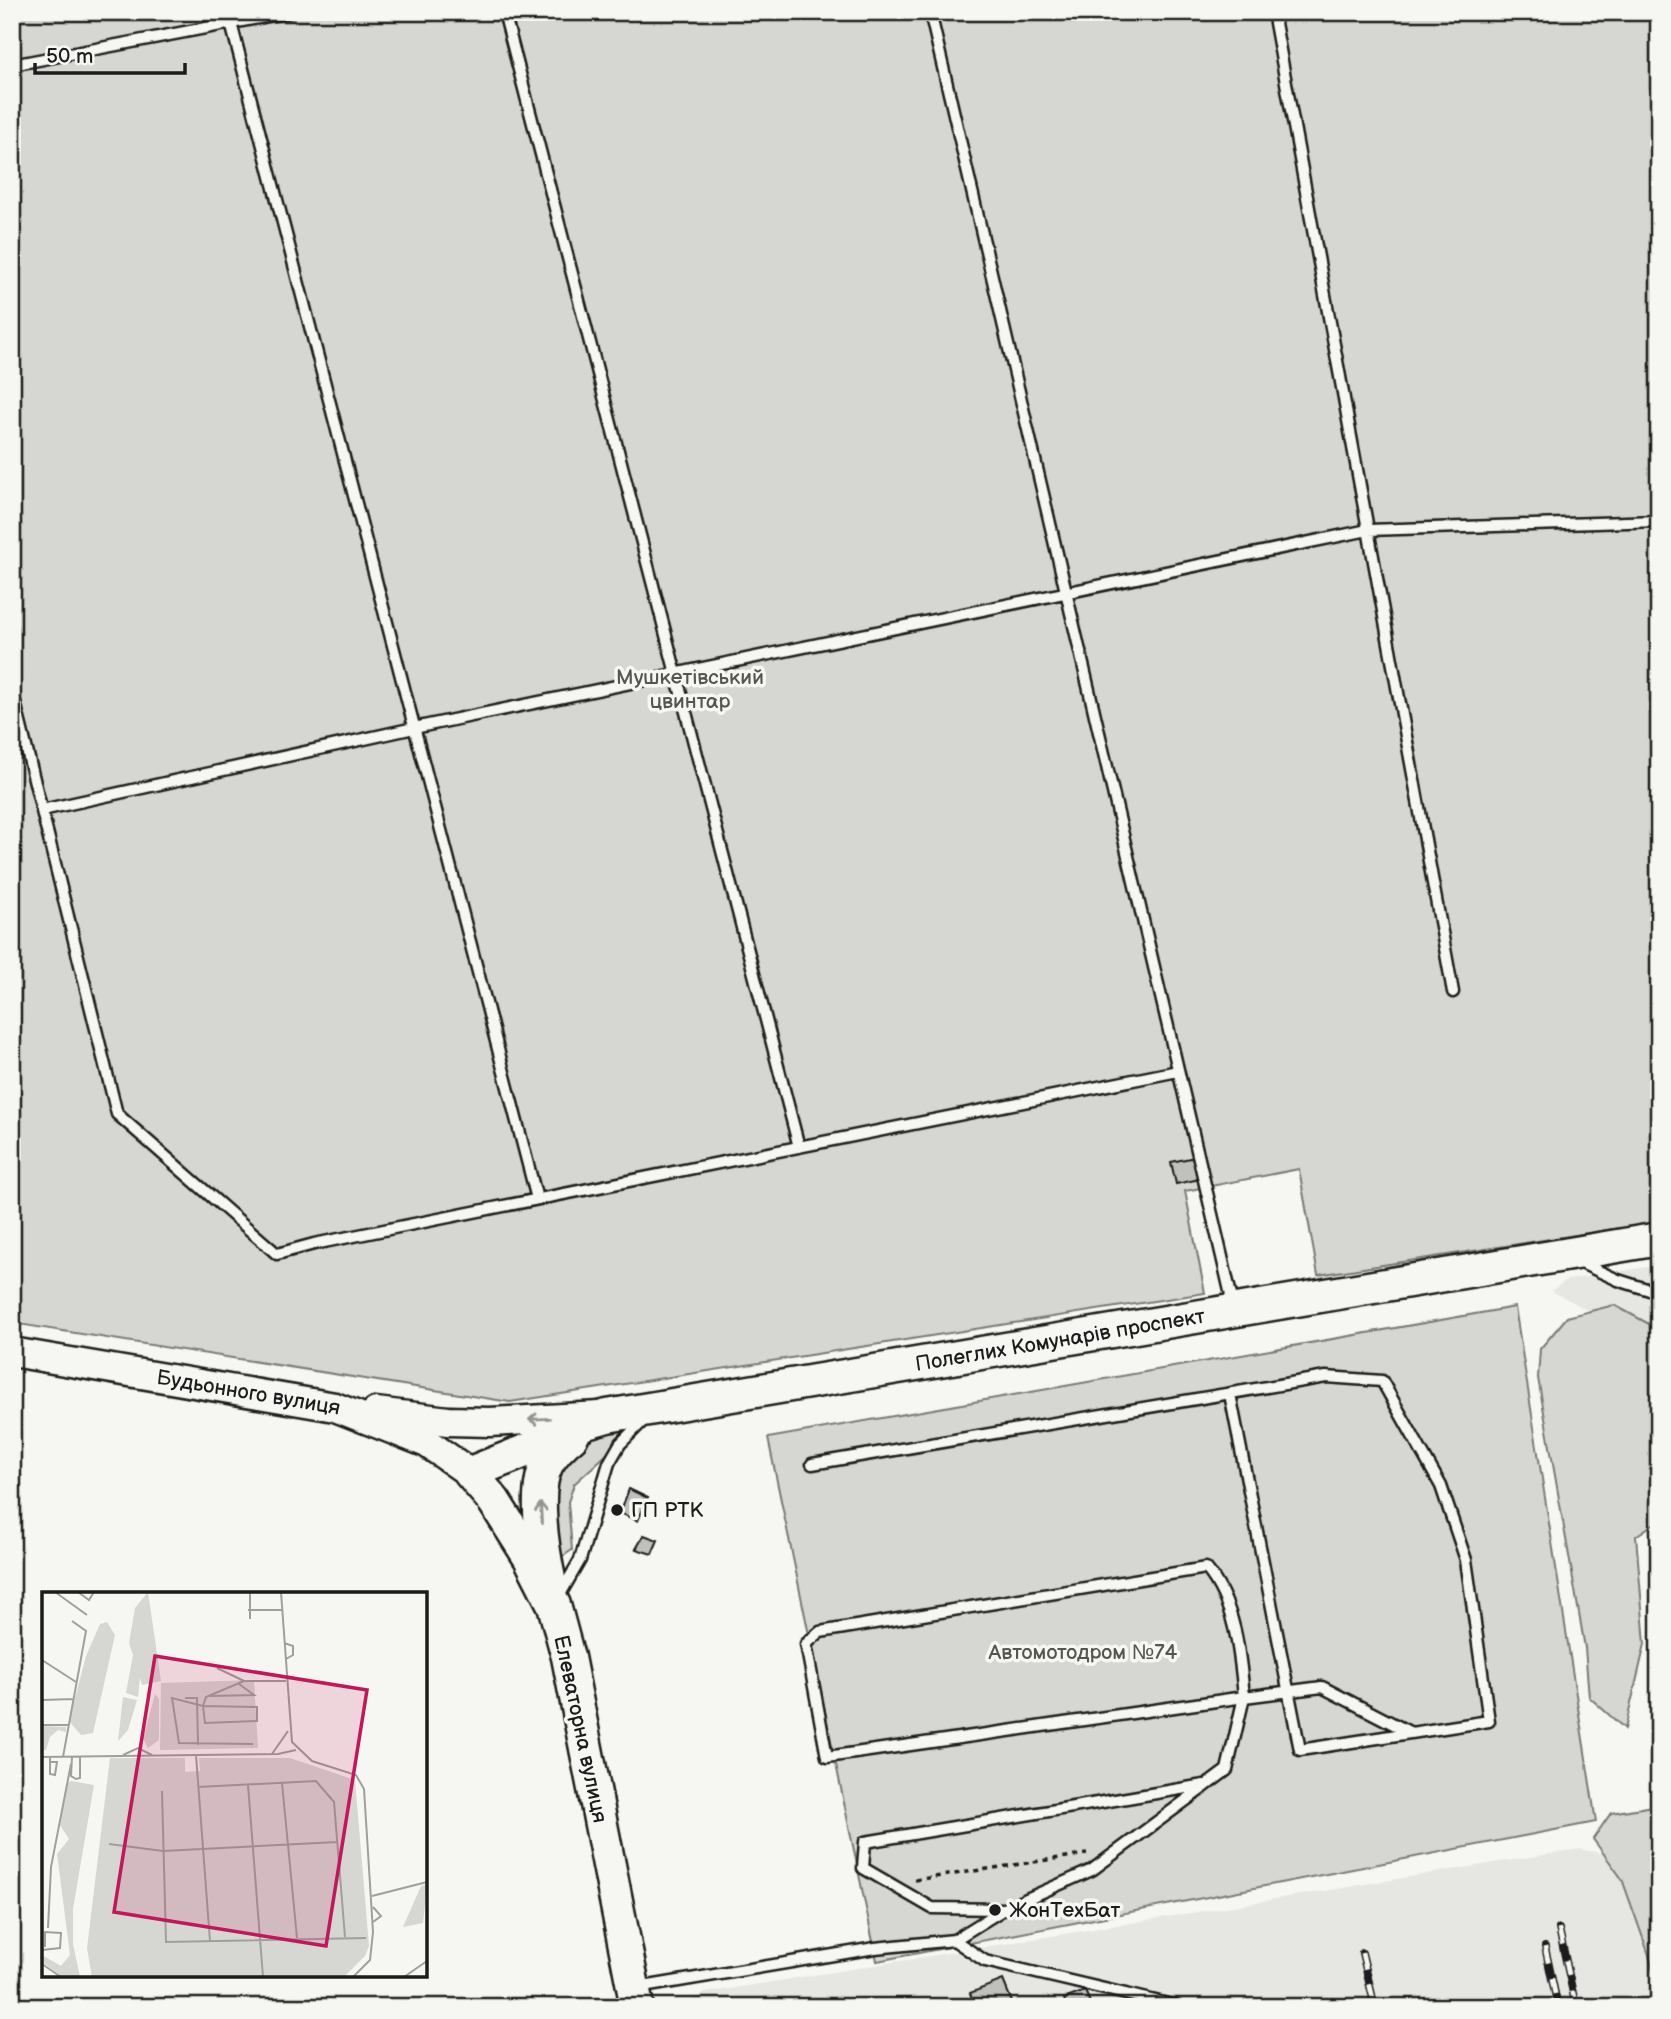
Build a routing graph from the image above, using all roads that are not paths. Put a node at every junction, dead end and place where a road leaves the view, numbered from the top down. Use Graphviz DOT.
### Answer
graph roads {
  1 [pos="290,12"];
  2 [pos="504,12"];
  3 [pos="930,12"];
  4 [pos="1273,12"];
  5 [pos="231,23"];
  6 [pos="12,65"];
  7 [pos="1659,520"];
  8 [pos="1368,530"];
  9 [pos="1067,592"];
  10 [pos="676,673"];
  11 [pos="12,690"];
  12 [pos="414,728"];
  13 [pos="42,810"];
  14 [pos="1453,992"];
  15 [pos="1178,1071"];
  16 [pos="799,1147"];
  17 [pos="537,1199"];
  18 [pos="1659,1239"];
  19 [pos="1566,1256"];
  20 [pos="1659,1293"];
  21 [pos="1234,1312"];
  22 [pos="12,1352"];
  23 [pos="1230,1394"];
  24 [pos="658,1406"];
  25 [pos="335,1407"];
  26 [pos="607,1416"];
  27 [pos="812,1464"];
  28 [pos="470,1473"];
  29 [pos="554,1605"];
  30 [pos="1287,1691"];
  31 [pos="1244,1697"];
  32 [pos="1411,1733"];
  33 [pos="1208,1784"];
  34 [pos="1004,1909"];
  35 [pos="954,1940"];
  36 [pos="635,1998"];
  37 [pos="1177,2006"];
  1 -- 5 [label="lane"];
  2 -- 10 [label="lane"];
  3 -- 9 [label="lane"];
  4 -- 8 [label="lane"];
  5 -- 6 [label="lane"];
  5 -- 12 [label="lane"];
  7 -- 8 [label="lane"];
  8 -- 9 [label="lane"];
  8 -- 14 [label="lane"];
  9 -- 10 [label="lane"];
  9 -- 15 [label="lane"];
  10 -- 12 [label="lane"];
  10 -- 16 [label="lane"];
  11 -- 13 [label="lane"];
  12 -- 13 [label="lane"];
  12 -- 17 [label="lane"];
  13 -- 17 [label="lane"];
  15 -- 16 [label="lane"];
  15 -- 21 [label="lane"];
  16 -- 17 [label="lane"];
  18 -- 19 [label="main road, Полеглих Комунарів проспект"];
  19 -- 20 [label="lane"];
  19 -- 21 [label="main road, Полеглих Комунарів проспект"];
  21 -- 24 [label="main road, Полеглих Комунарів проспект"];
  22 -- 25 [label="main road, Будьонного вулиця"];
  23 -- 27 [label="lane"];
  23 -- 30 [label="lane"];
  23 -- 32 [label="lane"];
  24 -- 26 [label="main road, Полеглих Комунарів проспект"];
  24 -- 29 [label="lane"];
  26 -- 25 [label="main road, one-way"];
  25 -- 28 [label="main road, Будьонного вулиця"];
  26 -- 28 [label="main road, Полеглих Комунарів проспект"];
  29 -- 26 [label="main road, one-way"];
  28 -- 29 [label="main road, Елеваторна вулиця"];
  29 -- 36 [label="main road, Елеваторна вулиця"];
  30 -- 31 [label="lane"];
  30 -- 32 [label="lane"];
  30 -- 32 [label="lane"];
  31 -- 31 [label="lane"];
  31 -- 33 [label="lane"];
  33 -- 34 [label="lane"];
  33 -- 34 [label="lane"];
  34 -- 35 [label="lane"];
  35 -- 36 [label="lane"];
  35 -- 37 [label="lane"];
}
